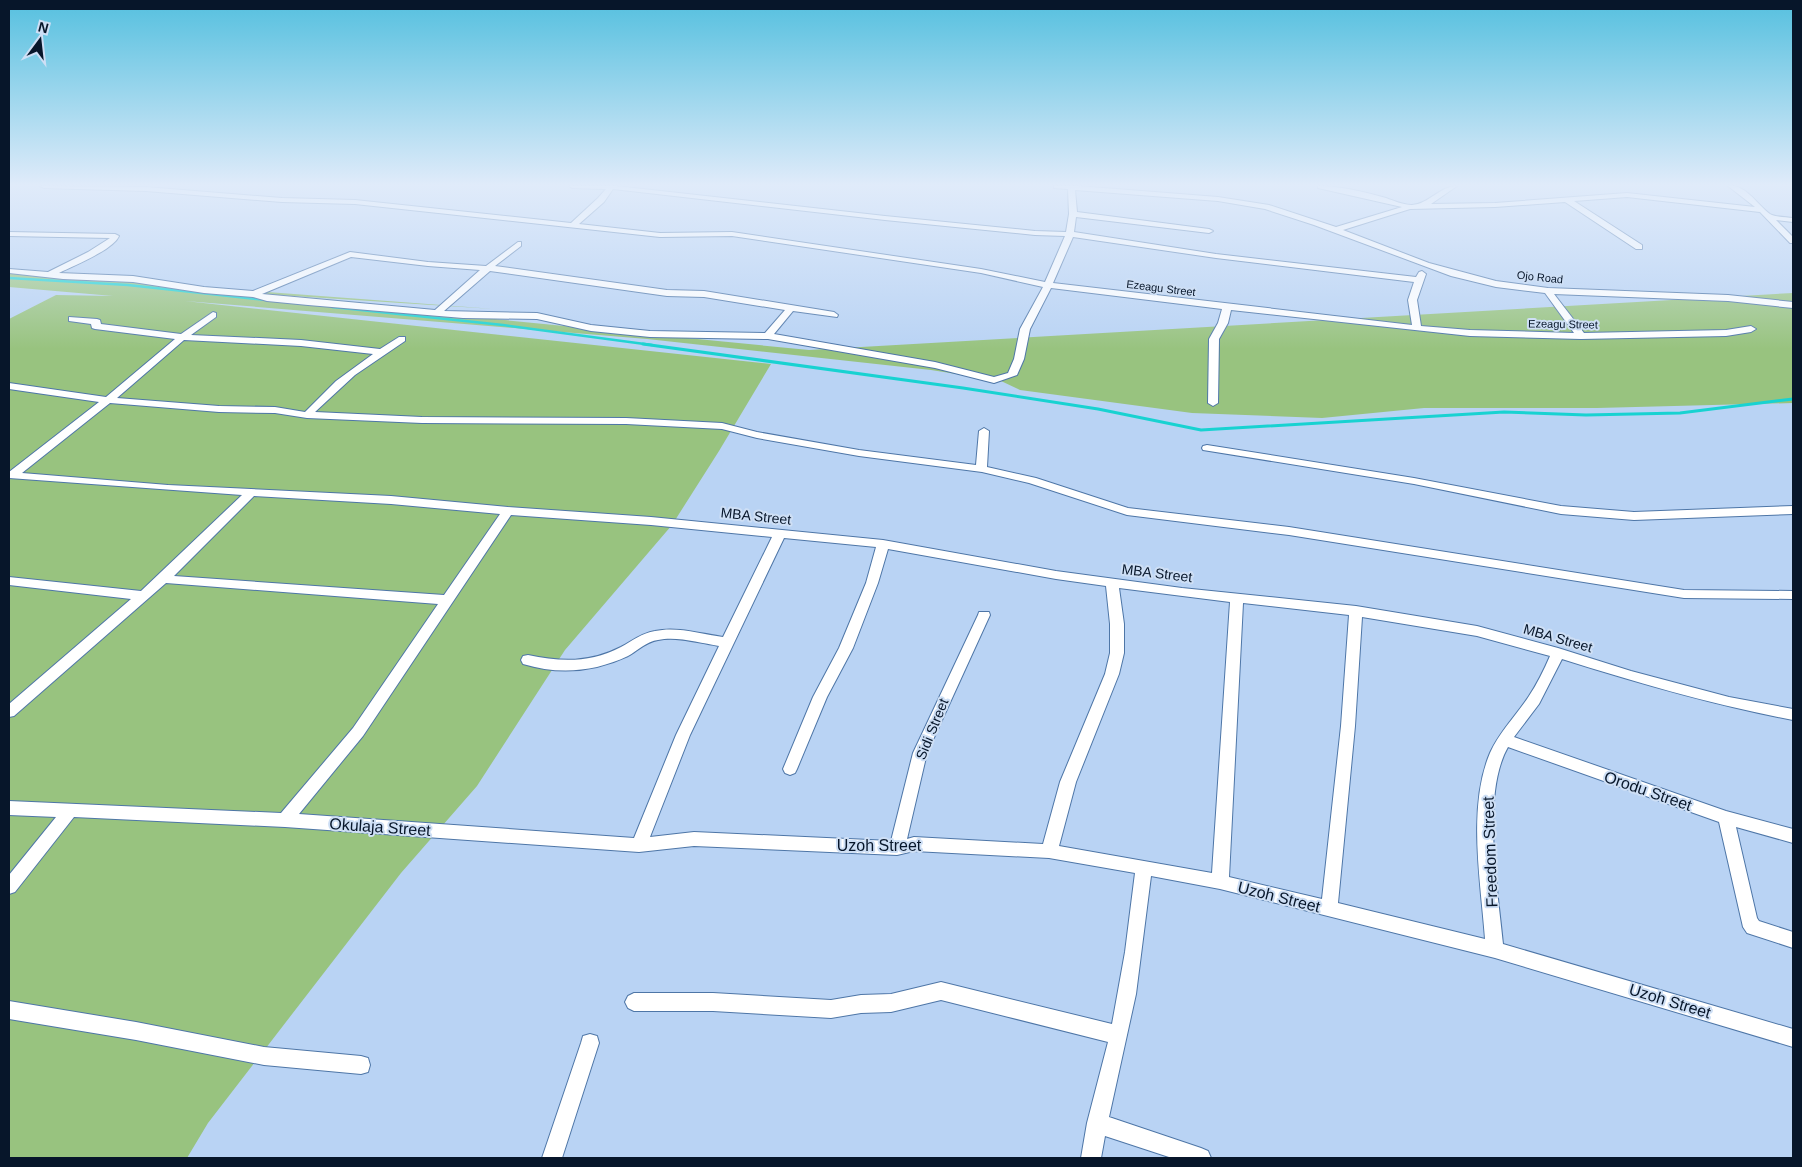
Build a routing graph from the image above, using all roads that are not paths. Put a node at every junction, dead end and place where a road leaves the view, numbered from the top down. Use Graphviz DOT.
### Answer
graph roads {
  1 [pos="112,240"];
  2 [pos="786,240"];
  3 [pos="1067,240"];
  4 [pos="1112,240"];
  5 [pos="1363,240"];
  6 [pos="1629,240"];
  7 [pos="518,244"];
  8 [pos="1639,247"];
  9 [pos="1426,265"];
  10 [pos="487,268"];
  11 [pos="9,271"];
  12 [pos="51,274"];
  13 [pos="1419,280"];
  14 [pos="1048,285"];
  15 [pos="1548,291"];
  16 [pos="254,294"];
  17 [pos="1793,305"];
  18 [pos="1227,307"];
  19 [pos="791,308"];
  20 [pos="438,312"];
  21 [pos="213,316"];
  22 [pos="834,316"];
  23 [pos="72,320"];
  24 [pos="1417,328"];
  25 [pos="1751,329"];
  26 [pos="768,336"];
  27 [pos="1581,336"];
  28 [pos="182,337"];
  29 [pos="402,338"];
  30 [pos="382,352"];
  31 [pos="9,386"];
  32 [pos="108,400"];
  33 [pos="1213,403"];
  34 [pos="307,414"];
  35 [pos="984,431"];
  36 [pos="1207,448"];
  37 [pos="982,470"];
  38 [pos="10,475"];
  39 [pos="251,493"];
  40 [pos="1793,510"];
  41 [pos="508,511"];
  42 [pos="780,533"];
  43 [pos="883,544"];
  44 [pos="163,579"];
  45 [pos="9,581"];
  46 [pos="1112,583"];
  47 [pos="1793,595"];
  48 [pos="142,596"];
  49 [pos="1237,598"];
  50 [pos="449,600"];
  51 [pos="1356,611"];
  52 [pos="984,615"];
  53 [pos="728,643"];
  54 [pos="1558,653"];
  55 [pos="528,660"];
  56 [pos="9,712"];
  57 [pos="1793,714"];
  58 [pos="1505,740"];
  59 [pos="790,769"];
  60 [pos="9,808"];
  61 [pos="69,812"];
  62 [pos="1726,818"];
  63 [pos="285,820"];
  64 [pos="1793,836"];
  65 [pos="750,842"];
  66 [pos="639,845"];
  67 [pos="897,848"];
  68 [pos="1049,851"];
  69 [pos="1144,867"];
  70 [pos="1220,882"];
  71 [pos="9,887"];
  72 [pos="1329,909"];
  73 [pos="1793,940"];
  74 [pos="1495,950"];
  75 [pos="634,1002"];
  76 [pos="9,1010"];
  77 [pos="1119,1035"];
  78 [pos="1793,1038"];
  79 [pos="590,1043"];
  80 [pos="361,1065"];
  81 [pos="1097,1123"];
  82 [pos="552,1158"];
  83 [pos="1091,1158"];
  84 [pos="1201,1158"];
  1 -- 12 [label="street"];
  2 -- 14 [label="street, Ezeagu Street"];
  3 -- 14 [label="street"];
  4 -- 13 [label="street"];
  5 -- 9 [label="street, Ojo Road"];
  6 -- 8 [label="street"];
  7 -- 10 [label="street"];
  9 -- 13 [label="street"];
  9 -- 15 [label="street, Ojo Road"];
  10 -- 16 [label="street"];
  10 -- 19 [label="street"];
  10 -- 20 [label="street"];
  11 -- 12 [label="street"];
  12 -- 16 [label="street"];
  13 -- 24 [label="street"];
  14 -- 18 [label="street, Ezeagu Street"];
  14 -- 26 [label="street"];
  15 -- 17 [label="street, Ojo Road"];
  15 -- 27 [label="street"];
  16 -- 20 [label="street"];
  18 -- 24 [label="street, Ezeagu Street"];
  18 -- 33 [label="street"];
  19 -- 22 [label="street"];
  19 -- 26 [label="street"];
  20 -- 26 [label="street"];
  21 -- 28 [label="street"];
  23 -- 28 [label="street"];
  24 -- 27 [label="street, Ezeagu Street"];
  25 -- 27 [label="street, Ezeagu Street"];
  28 -- 30 [label="street"];
  28 -- 32 [label="street"];
  29 -- 30 [label="street"];
  30 -- 34 [label="street"];
  31 -- 32 [label="street"];
  32 -- 34 [label="street"];
  32 -- 38 [label="street"];
  34 -- 37 [label="street"];
  35 -- 37 [label="street"];
  36 -- 40 [label="street"];
  37 -- 47 [label="street"];
  38 -- 39 [label="street, MBA Street"];
  39 -- 41 [label="street, MBA Street"];
  39 -- 44 [label="street"];
  41 -- 42 [label="street, MBA Street"];
  41 -- 50 [label="street"];
  42 -- 43 [label="street, MBA Street"];
  42 -- 53 [label="street"];
  43 -- 46 [label="street, MBA Street"];
  43 -- 59 [label="street"];
  44 -- 48 [label="street"];
  44 -- 50 [label="street"];
  45 -- 48 [label="street"];
  46 -- 49 [label="street, MBA Street"];
  46 -- 68 [label="street"];
  48 -- 56 [label="street"];
  49 -- 51 [label="street, MBA Street"];
  49 -- 70 [label="street"];
  50 -- 63 [label="street"];
  51 -- 54 [label="street, MBA Street"];
  51 -- 72 [label="street"];
  52 -- 67 [label="street, Sidi Street"];
  53 -- 55 [label="street"];
  53 -- 66 [label="street"];
  54 -- 57 [label="street, MBA Street"];
  54 -- 58 [label="street, Freedom Street"];
  58 -- 62 [label="street, Orodu Street"];
  58 -- 74 [label="street, Freedom Street"];
  60 -- 61 [label="street, Okulaja Street"];
  61 -- 63 [label="street, Okulaja Street"];
  61 -- 71 [label="street"];
  62 -- 64 [label="street, Orodu Street"];
  62 -- 73 [label="street"];
  63 -- 66 [label="street, Okulaja Street"];
  65 -- 66 [label="street, Okulaja Street"];
  65 -- 67 [label="street, Uzoh Street"];
  67 -- 68 [label="street, Uzoh Street"];
  68 -- 69 [label="street, Uzoh Street"];
  69 -- 70 [label="street, Uzoh Street"];
  69 -- 77 [label="street"];
  70 -- 72 [label="street, Uzoh Street"];
  72 -- 74 [label="street, Uzoh Street"];
  74 -- 78 [label="street, Uzoh Street"];
  75 -- 77 [label="street"];
  76 -- 80 [label="street"];
  77 -- 81 [label="street"];
  79 -- 82 [label="street"];
  81 -- 83 [label="street"];
  81 -- 84 [label="street"];
}
